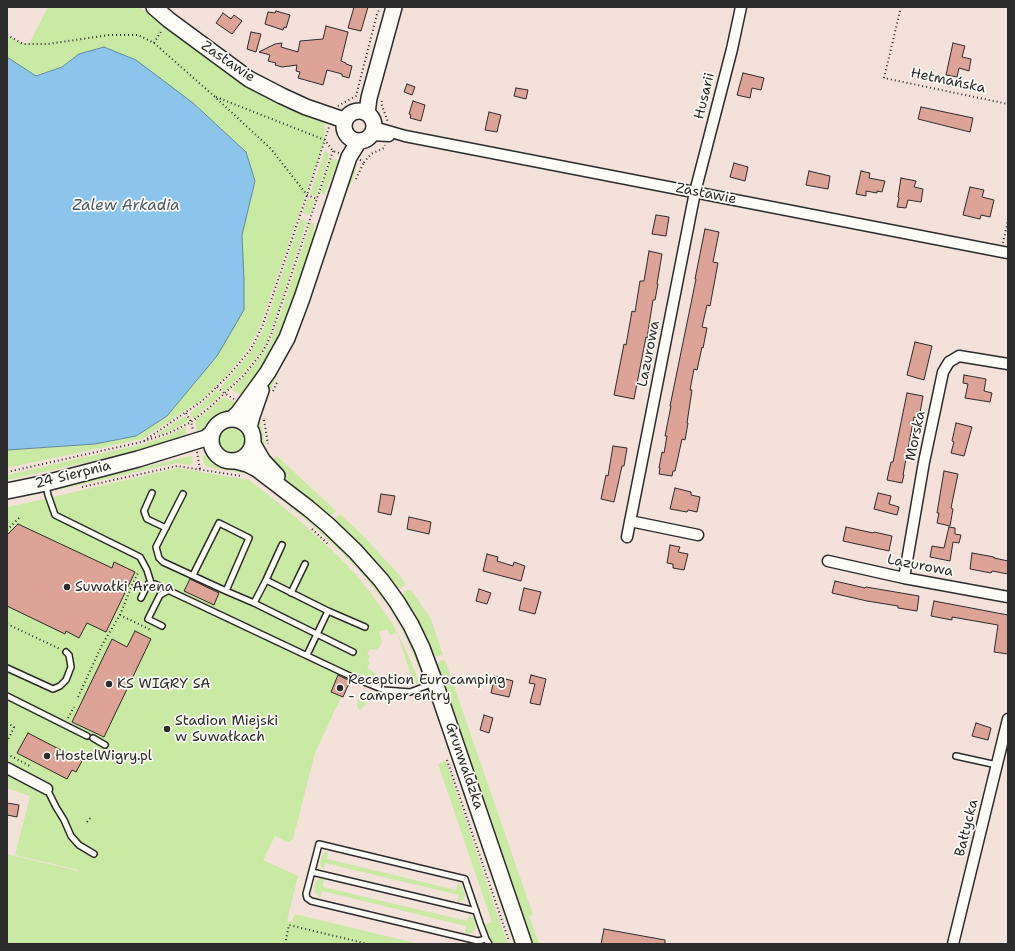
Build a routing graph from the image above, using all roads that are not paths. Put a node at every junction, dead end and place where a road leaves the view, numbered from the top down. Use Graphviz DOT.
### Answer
graph roads {
  1 [pos="154,7"];
  2 [pos="394,7"];
  3 [pos="742,7"];
  4 [pos="362,112"];
  5 [pos="361,131"];
  6 [pos="405,136"];
  7 [pos="695,192"];
  8 [pos="1004,252"];
  9 [pos="1008,364"];
  10 [pos="268,372"];
  11 [pos="232,419"];
  12 [pos="249,427"];
  13 [pos="212,433"];
  14 [pos="253,444"];
  15 [pos="218,455"];
  16 [pos="138,459"];
  17 [pos="236,461"];
  18 [pos="46,482"];
  19 [pos="7,491"];
  20 [pos="152,493"];
  21 [pos="183,494"];
  22 [pos="308,508"];
  23 [pos="630,522"];
  24 [pos="166,528"];
  25 [pos="698,535"];
  26 [pos="627,537"];
  27 [pos="282,546"];
  28 [pos="828,561"];
  29 [pos="305,564"];
  30 [pos="193,575"];
  31 [pos="904,578"];
  32 [pos="266,580"];
  33 [pos="151,583"];
  34 [pos="169,590"];
  35 [pos="226,591"];
  36 [pos="291,593"];
  37 [pos="1008,597"];
  38 [pos="141,598"];
  39 [pos="254,603"];
  40 [pos="328,611"];
  41 [pos="162,626"];
  42 [pos="364,627"];
  43 [pos="316,634"];
  44 [pos="66,652"];
  45 [pos="353,652"];
  46 [pos="307,656"];
  47 [pos="7,668"];
  48 [pos="435,683"];
  49 [pos="7,696"];
  50 [pos="1008,719"];
  51 [pos="87,736"];
  52 [pos="93,738"];
  53 [pos="105,745"];
  54 [pos="956,756"];
  55 [pos="997,765"];
  56 [pos="7,768"];
  57 [pos="47,788"];
  58 [pos="94,854"];
  59 [pos="312,872"];
  60 [pos="476,911"];
  61 [pos="486,939"];
  62 [pos="489,944"];
  63 [pos="524,944"];
  64 [pos="953,944"];
  1 -- 5 [label="main road, Zastawie"];
  2 -- 4 [label="main road"];
  3 -- 7 [label="street, Husarii"];
  4 -- 5 [label="main road"];
  4 -- 5 [label="main road"];
  5 -- 6 [label="street, Zastawie"];
  5 -- 6 [label="street, Zastawie"];
  5 -- 10 [label="main road"];
  6 -- 7 [label="street, Zastawie"];
  7 -- 8 [label="street, Zastawie"];
  7 -- 23 [label="street, Lazurowa"];
  9 -- 31 [label="street, Morska"];
  10 -- 11 [label="main road"];
  10 -- 12 [label="main road"];
  11 -- 12 [label="main road"];
  11 -- 13 [label="main road"];
  12 -- 14 [label="main road"];
  13 -- 15 [label="main road"];
  13 -- 16 [label="main road, 24 Sierpnia"];
  14 -- 17 [label="main road"];
  14 -- 22 [label="main road, Grunwaldzka"];
  15 -- 16 [label="main road, 24 Sierpnia"];
  15 -- 17 [label="main road"];
  16 -- 18 [label="main road, 24 Sierpnia"];
  17 -- 22 [label="main road, Grunwaldzka"];
  18 -- 19 [label="main road, 24 Sierpnia"];
  18 -- 33 [label="lane"];
  20 -- 24 [label="lane"];
  21 -- 24 [label="lane"];
  22 -- 48 [label="main road, Grunwaldzka"];
  23 -- 25 [label="street"];
  23 -- 26 [label="street, Lazurowa"];
  24 -- 30 [label="lane"];
  27 -- 32 [label="lane"];
  28 -- 31 [label="street, Lazurowa"];
  29 -- 36 [label="lane"];
  30 -- 35 [label="lane"];
  30 -- 35 [label="lane"];
  31 -- 37 [label="street, Lazurowa"];
  32 -- 36 [label="lane"];
  32 -- 39 [label="lane"];
  33 -- 34 [label="lane"];
  33 -- 38 [label="lane"];
  34 -- 41 [label="lane"];
  34 -- 46 [label="lane"];
  35 -- 39 [label="lane"];
  36 -- 40 [label="lane"];
  39 -- 43 [label="lane"];
  40 -- 42 [label="lane"];
  40 -- 43 [label="lane"];
  43 -- 45 [label="lane"];
  43 -- 46 [label="lane"];
  44 -- 47 [label="lane"];
  46 -- 48 [label="lane"];
  48 -- 63 [label="main road, Grunwaldzka"];
  49 -- 51 [label="lane"];
  50 -- 55 [label="street, Bałtycka"];
  52 -- 53 [label="lane"];
  54 -- 55 [label="lane"];
  55 -- 64 [label="street, Bałtycka"];
  56 -- 57 [label="street"];
  57 -- 58 [label="lane"];
  59 -- 60 [label="lane"];
  59 -- 60 [label="lane"];
  59 -- 61 [label="lane"];
  60 -- 61 [label="lane"];
  61 -- 62 [label="lane"];
}
